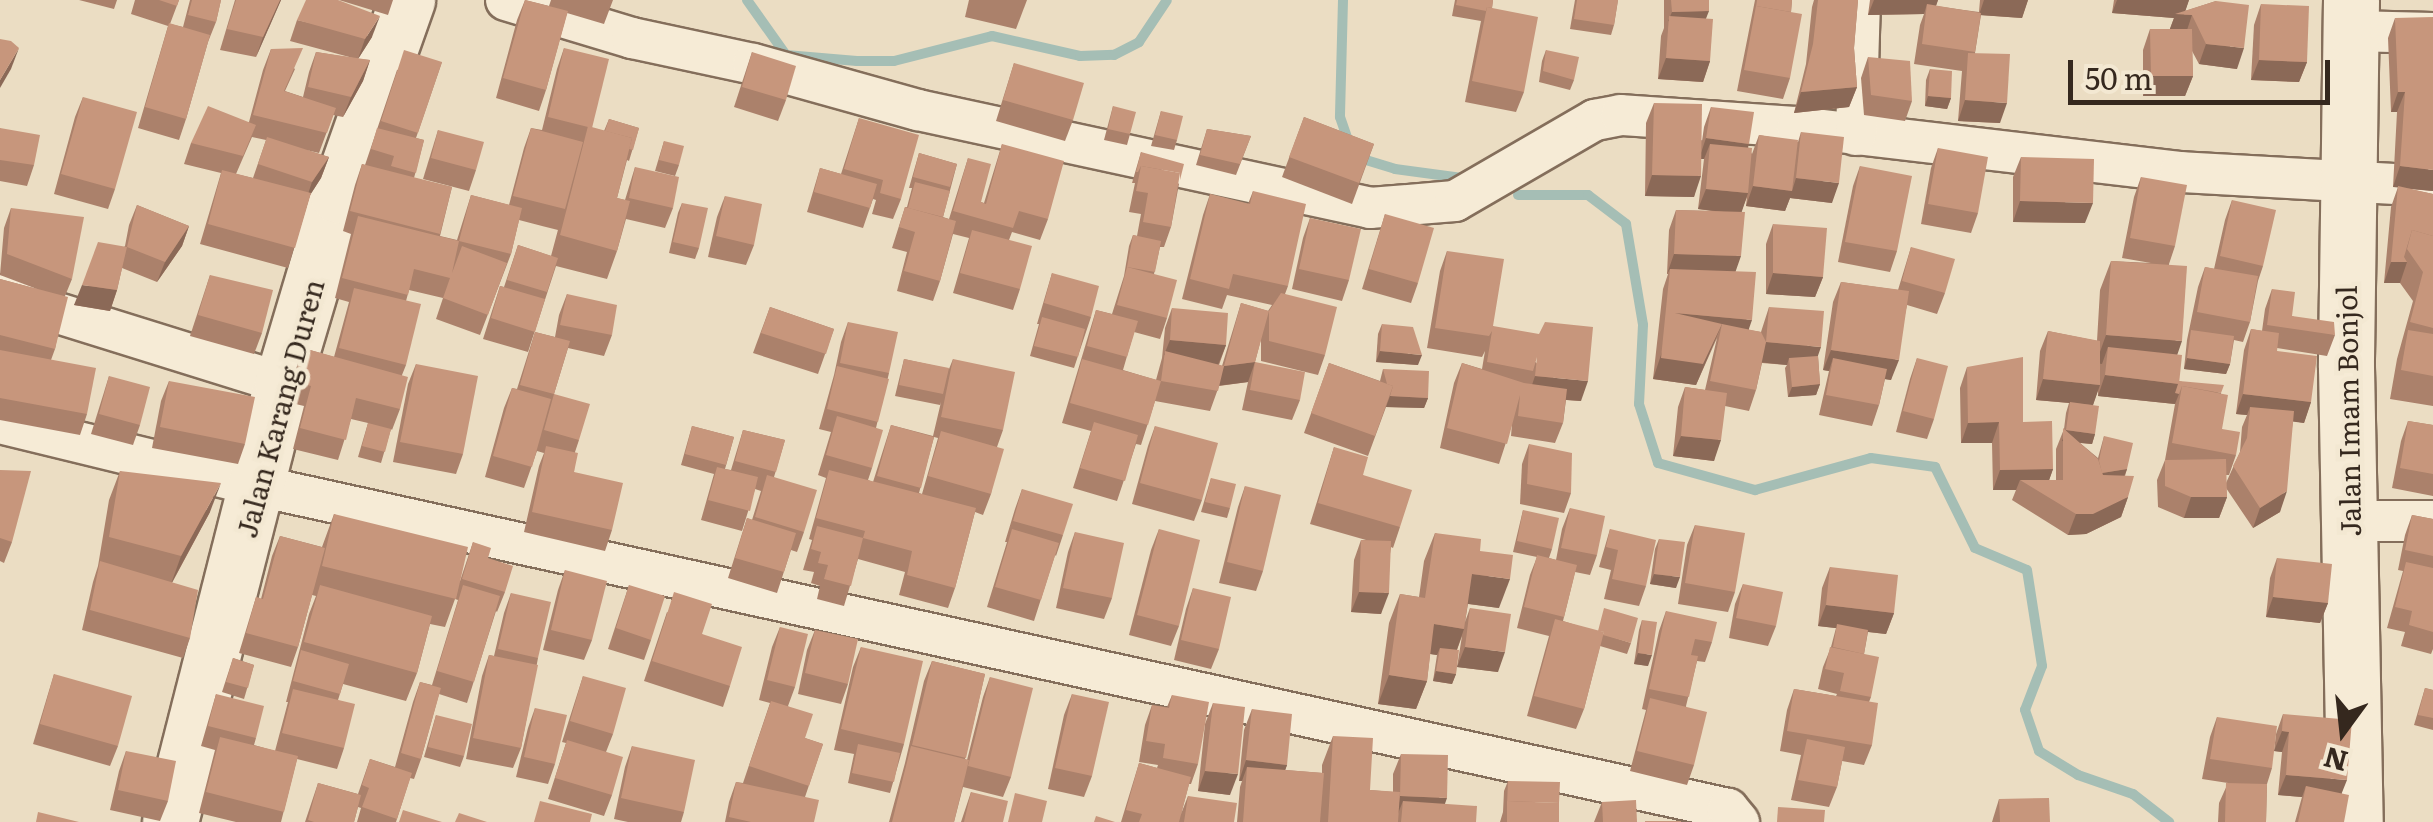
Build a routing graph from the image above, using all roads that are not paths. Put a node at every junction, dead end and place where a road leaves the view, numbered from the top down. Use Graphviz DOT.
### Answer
graph roads {
  1 [pos="407,0"];
  2 [pos="506,0"];
  3 [pos="1860,0"];
  4 [pos="2351,16"];
  5 [pos="2433,33"];
  6 [pos="1856,135"];
  7 [pos="2346,180"];
  8 [pos="2433,186"];
  9 [pos="0,295"];
  10 [pos="282,383"];
  11 [pos="0,423"];
  12 [pos="259,486"];
  13 [pos="2348,521"];
  14 [pos="2433,521"];
  15 [pos="170,822"];
  16 [pos="1740,822"];
  17 [pos="2355,822"];
  1 -- 10 [label="street, Jalan Karang Duren"];
  2 -- 6 [label="street"];
  3 -- 6 [label="street"];
  4 -- 5 [label="street"];
  4 -- 7 [label="street, Jalan Imam Bonjol"];
  6 -- 7 [label="street"];
  7 -- 8 [label="street"];
  7 -- 13 [label="street, Jalan Imam Bonjol"];
  9 -- 10 [label="street"];
  10 -- 12 [label="street, Jalan Karang Duren"];
  11 -- 12 [label="street"];
  12 -- 15 [label="street, Jalan Karang Duren"];
  12 -- 16 [label="street"];
  13 -- 14 [label="street"];
  13 -- 17 [label="street, Jalan Imam Bonjol"];
}
